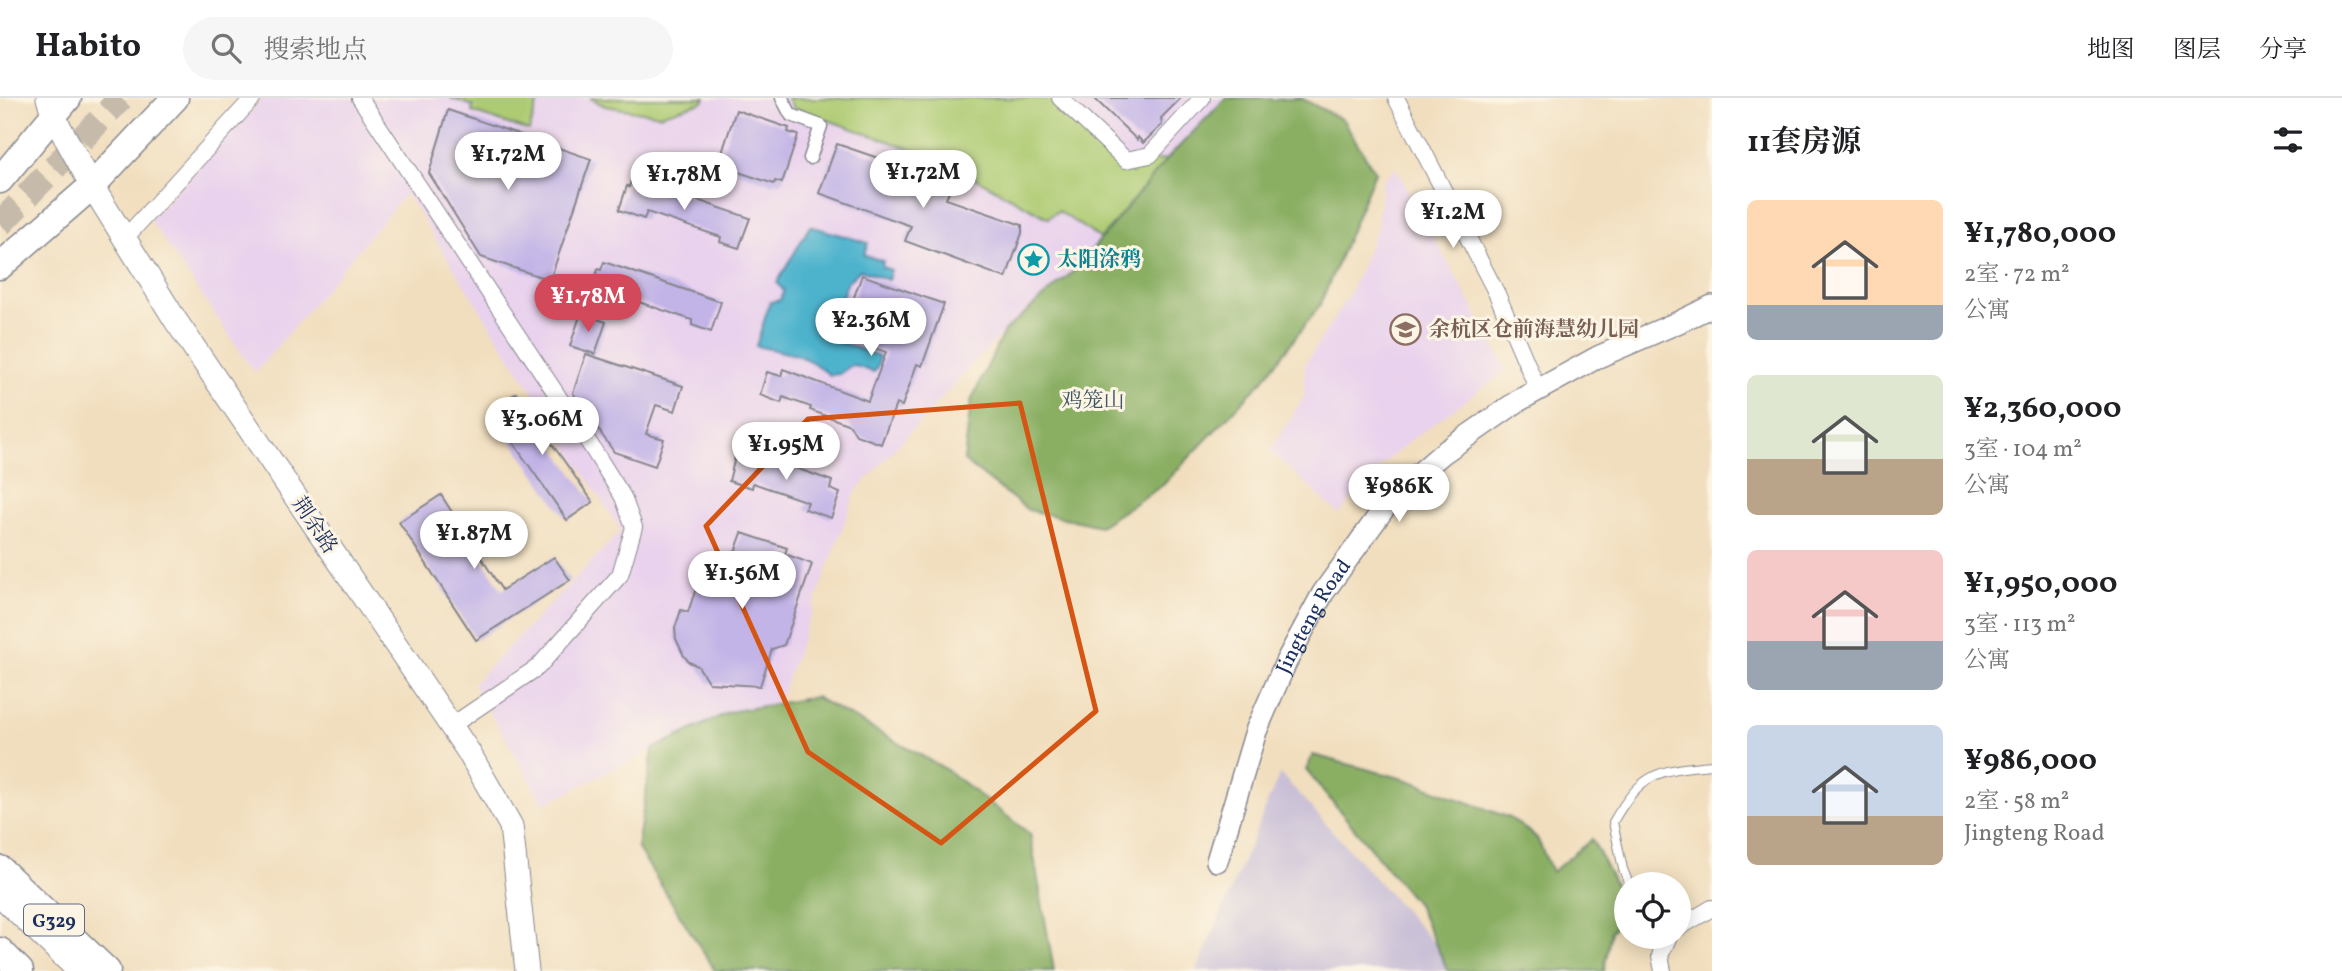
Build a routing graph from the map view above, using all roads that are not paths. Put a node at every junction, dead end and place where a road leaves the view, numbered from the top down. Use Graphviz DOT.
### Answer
graph roads {
  1 [pos="175,98"];
  2 [pos="253,98"];
  3 [pos="360,98"];
  4 [pos="782,98"];
  5 [pos="1060,98"];
  6 [pos="1202,98"];
  7 [pos="1396,98"];
  8 [pos="57,104"];
  9 [pos="810,158"];
  10 [pos="0,180"];
  11 [pos="92,186"];
  12 [pos="125,238"];
  13 [pos="0,266"];
  14 [pos="1712,306"];
  15 [pos="1538,390"];
  16 [pos="451,726"];
  17 [pos="1712,765"];
  18 [pos="1217,861"];
  19 [pos="0,869"];
  20 [pos="1624,872"];
  21 [pos="0,890"];
  22 [pos="1712,908"];
  23 [pos="0,918"];
  24 [pos="1691,920"];
  25 [pos="0,951"];
  26 [pos="20,971"];
  27 [pos="56,971"];
  28 [pos="84,971"];
  29 [pos="107,971"];
  30 [pos="527,971"];
  1 -- 11 [label="highway"];
  2 -- 12 [label="street"];
  3 -- 16 [label="street"];
  4 -- 9 [label="street"];
  5 -- 6 [label="street"];
  7 -- 15 [label="street"];
  8 -- 10 [label="highway"];
  8 -- 11 [label="main road, 荆余路"];
  11 -- 12 [label="main road, 荆余路"];
  11 -- 13 [label="highway"];
  12 -- 16 [label="main road, 荆余路"];
  14 -- 15 [label="street, Jingteng Road"];
  15 -- 18 [label="street, Jingteng Road"];
  16 -- 30 [label="main road, 荆余路"];
  17 -- 20 [label="lane"];
  19 -- 29 [label="highway, G329"];
  21 -- 28 [label="highway"];
  22 -- 24 [label="street"];
  23 -- 27 [label="highway"];
  25 -- 26 [label="highway, G329"];
}
